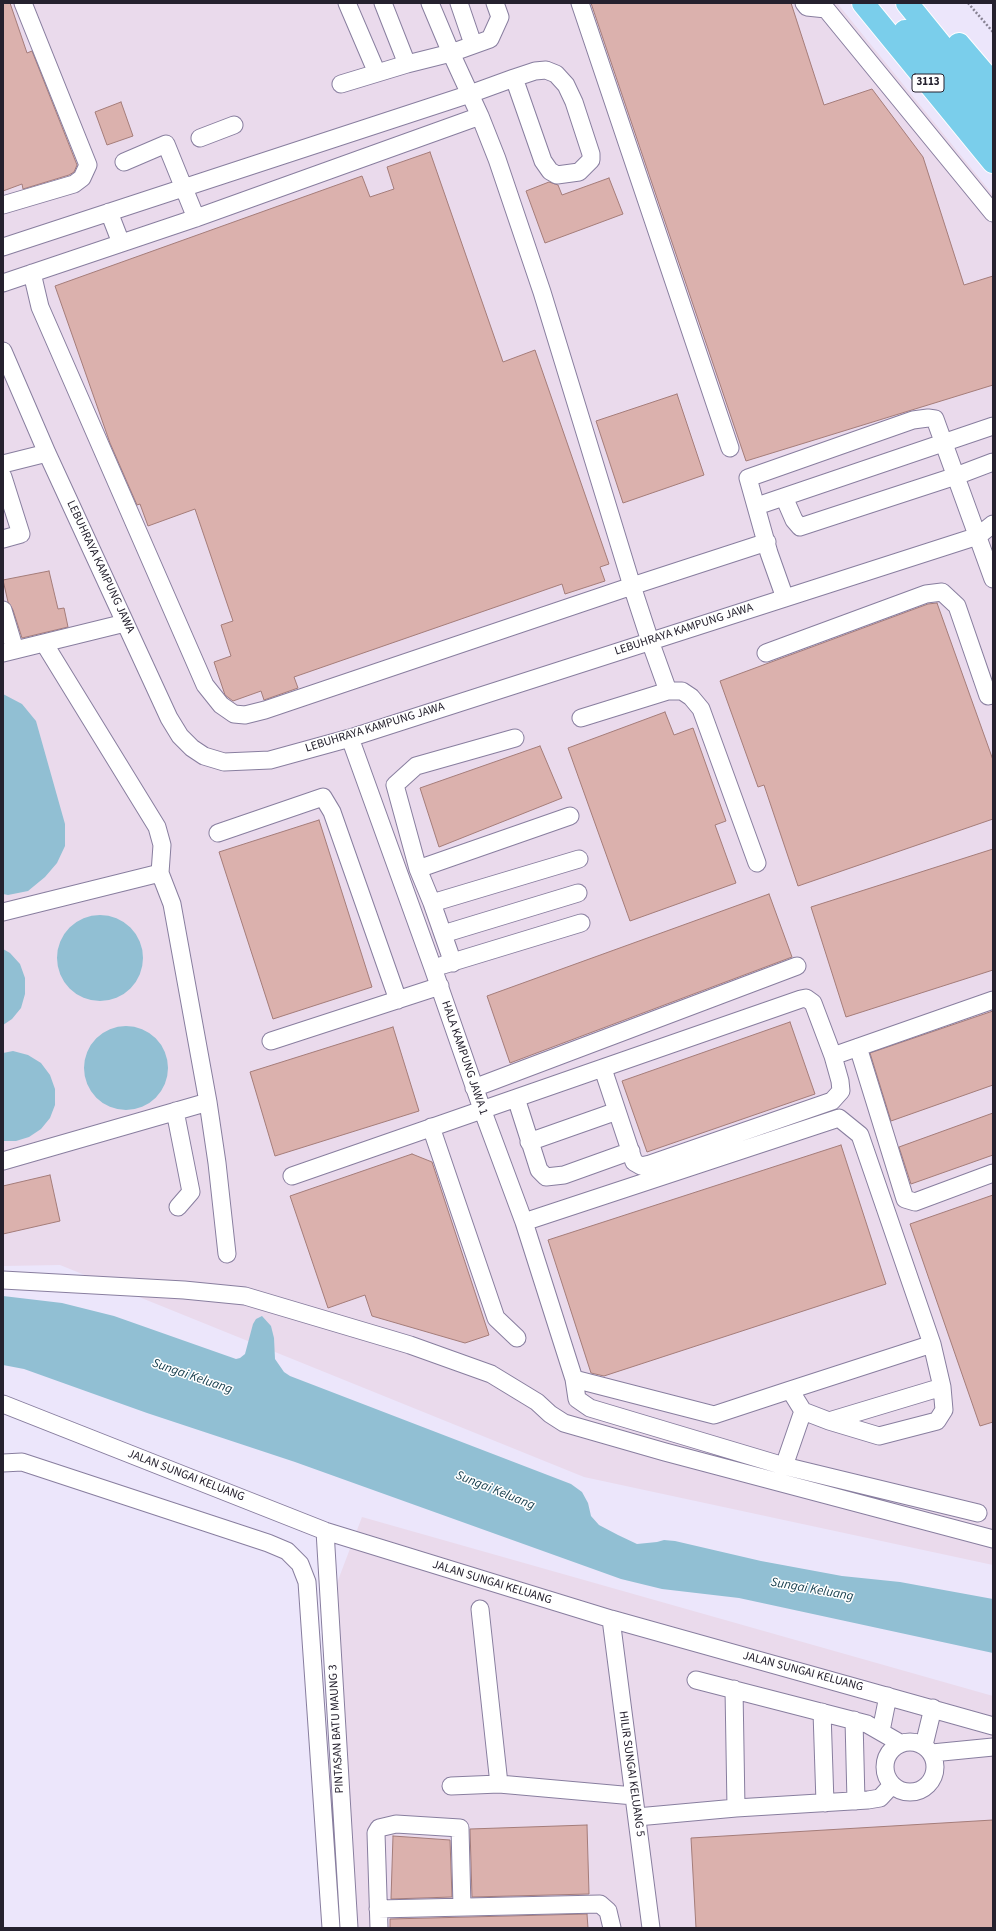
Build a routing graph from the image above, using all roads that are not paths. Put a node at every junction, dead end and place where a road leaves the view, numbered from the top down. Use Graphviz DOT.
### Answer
graph roads {
  1 [pos="23,3"];
  2 [pos="347,3"];
  3 [pos="383,3"];
  4 [pos="430,3"];
  5 [pos="459,3"];
  6 [pos="495,3"];
  7 [pos="580,3"];
  8 [pos="804,3"];
  9 [pos="863,3"];
  10 [pos="881,3"];
  11 [pos="907,3"];
  12 [pos="924,3"];
  13 [pos="473,44"];
  14 [pos="451,53"];
  15 [pos="407,64"];
  16 [pos="377,73"];
  17 [pos="514,78"];
  18 [pos="341,84"];
  19 [pos="993,84"];
  20 [pos="470,94"];
  21 [pos="993,110"];
  22 [pos="480,116"];
  23 [pos="234,125"];
  24 [pos="200,138"];
  25 [pos="993,139"];
  26 [pos="124,162"];
  27 [pos="993,162"];
  28 [pos="184,187"];
  29 [pos="3,205"];
  30 [pos="109,212"];
  31 [pos="993,213"];
  32 [pos="196,218"];
  33 [pos="120,243"];
  34 [pos="3,247"];
  35 [pos="32,272"];
  36 [pos="3,283"];
  37 [pos="3,351"];
  38 [pos="993,426"];
  39 [pos="944,442"];
  40 [pos="730,448"];
  41 [pos="48,453"];
  42 [pos="993,462"];
  43 [pos="3,464"];
  44 [pos="956,476"];
  45 [pos="3,477"];
  46 [pos="784,497"];
  47 [pos="757,506"];
  48 [pos="993,524"];
  49 [pos="985,536"];
  50 [pos="3,539"];
  51 [pos="767,542"];
  52 [pos="993,579"];
  53 [pos="632,586"];
  54 [pos="785,598"];
  55 [pos="3,610"];
  56 [pos="125,623"];
  57 [pos="650,641"];
  58 [pos="44,643"];
  59 [pos="9,652"];
  60 [pos="766,653"];
  61 [pos="668,690"];
  62 [pos="993,695"];
  63 [pos="581,718"];
  64 [pos="350,738"];
  65 [pos="515,738"];
  66 [pos="570,816"];
  67 [pos="218,833"];
  68 [pos="579,859"];
  69 [pos="757,863"];
  70 [pos="418,869"];
  71 [pos="160,873"];
  72 [pos="578,893"];
  73 [pos="432,903"];
  74 [pos="3,912"];
  75 [pos="581,923"];
  76 [pos="443,934"];
  77 [pos="453,963"];
  78 [pos="797,966"];
  79 [pos="433,968"];
  80 [pos="440,986"];
  81 [pos="398,1000"];
  82 [pos="993,1000"];
  83 [pos="271,1041"];
  84 [pos="858,1047"];
  85 [pos="832,1056"];
  86 [pos="603,1069"];
  87 [pos="474,1088"];
  88 [pos="516,1098"];
  89 [pos="208,1102"];
  90 [pos="482,1109"];
  91 [pos="175,1111"];
  92 [pos="617,1111"];
  93 [pos="431,1127"];
  94 [pos="529,1142"];
  95 [pos="631,1151"];
  96 [pos="3,1162"];
  97 [pos="993,1173"];
  98 [pos="292,1176"];
  99 [pos="178,1207"];
  100 [pos="524,1222"];
  101 [pos="227,1254"];
  102 [pos="3,1280"];
  103 [pos="517,1338"];
  104 [pos="932,1344"];
  105 [pos="574,1379"];
  106 [pos="942,1387"];
  107 [pos="790,1390"];
  108 [pos="3,1404"];
  109 [pos="803,1411"];
  110 [pos="829,1421"];
  111 [pos="3,1463"];
  112 [pos="784,1466"];
  113 [pos="978,1514"];
  114 [pos="325,1531"];
  115 [pos="993,1539"];
  116 [pos="480,1609"];
  117 [pos="611,1620"];
  118 [pos="696,1680"];
  119 [pos="734,1690"];
  120 [pos="888,1696"];
  121 [pos="933,1708"];
  122 [pos="822,1712"];
  123 [pos="854,1720"];
  124 [pos="993,1726"];
  125 [pos="881,1731"];
  126 [pos="900,1743"];
  127 [pos="993,1747"];
  128 [pos="928,1749"];
  129 [pos="499,1784"];
  130 [pos="892,1785"];
  131 [pos="451,1786"];
  132 [pos="634,1796"];
  133 [pos="856,1801"];
  134 [pos="824,1803"];
  135 [pos="736,1808"];
  136 [pos="637,1817"];
  137 [pos="462,1907"];
  138 [pos="378,1909"];
  139 [pos="331,1928"];
  140 [pos="348,1928"];
  141 [pos="379,1928"];
  142 [pos="612,1928"];
  143 [pos="651,1928"];
  1 -- 29 [label="street"];
  2 -- 16 [label="street"];
  3 -- 15 [label="street"];
  4 -- 14 [label="street"];
  5 -- 13 [label="street"];
  6 -- 13 [label="street"];
  7 -- 40 [label="street"];
  8 -- 31 [label="street"];
  9 -- 27 [label="highway, 3113"];
  10 -- 25 [label="highway, 3113"];
  11 -- 21 [label="highway, 3113"];
  12 -- 19 [label="highway"];
  13 -- 14 [label="street"];
  14 -- 15 [label="street"];
  14 -- 20 [label="street"];
  15 -- 16 [label="street"];
  16 -- 18 [label="street"];
  17 -- 17 [label="street"];
  17 -- 20 [label="street"];
  20 -- 22 [label="street"];
  20 -- 28 [label="street"];
  22 -- 32 [label="street"];
  22 -- 53 [label="street"];
  23 -- 24 [label="street"];
  26 -- 28 [label="street"];
  28 -- 30 [label="street"];
  28 -- 32 [label="street"];
  30 -- 33 [label="street"];
  30 -- 34 [label="street"];
  32 -- 33 [label="street"];
  33 -- 35 [label="street"];
  35 -- 36 [label="street"];
  35 -- 53 [label="street"];
  37 -- 41 [label="street, LEBUHRAYA KAMPUNG JAWA"];
  38 -- 39 [label="street"];
  39 -- 44 [label="street"];
  39 -- 46 [label="street"];
  39 -- 47 [label="street"];
  41 -- 43 [label="street"];
  41 -- 56 [label="street, LEBUHRAYA KAMPUNG JAWA"];
  42 -- 44 [label="street"];
  44 -- 46 [label="street"];
  44 -- 49 [label="street"];
  45 -- 50 [label="street"];
  46 -- 47 [label="street"];
  47 -- 51 [label="street"];
  48 -- 49 [label="street, LEBUHRAYA KAMPUNG JAWA"];
  49 -- 52 [label="street"];
  49 -- 54 [label="street, LEBUHRAYA KAMPUNG JAWA"];
  51 -- 53 [label="street"];
  51 -- 54 [label="street"];
  53 -- 57 [label="street"];
  54 -- 57 [label="street, LEBUHRAYA KAMPUNG JAWA"];
  55 -- 59 [label="street"];
  56 -- 58 [label="street"];
  56 -- 64 [label="street, LEBUHRAYA KAMPUNG JAWA"];
  57 -- 61 [label="street"];
  57 -- 64 [label="street, LEBUHRAYA KAMPUNG JAWA"];
  58 -- 59 [label="street"];
  58 -- 71 [label="street"];
  60 -- 62 [label="street"];
  61 -- 63 [label="street"];
  61 -- 69 [label="street"];
  64 -- 79 [label="street, HALA KAMPUNG JAWA 1"];
  65 -- 70 [label="street"];
  66 -- 70 [label="street"];
  67 -- 81 [label="street"];
  68 -- 73 [label="street"];
  70 -- 73 [label="street"];
  71 -- 74 [label="street"];
  71 -- 89 [label="street"];
  72 -- 76 [label="street"];
  73 -- 76 [label="street"];
  75 -- 77 [label="street"];
  76 -- 77 [label="street"];
  77 -- 79 [label="street"];
  78 -- 87 [label="street"];
  79 -- 80 [label="street, HALA KAMPUNG JAWA 1"];
  80 -- 81 [label="street"];
  80 -- 87 [label="street, HALA KAMPUNG JAWA 1"];
  81 -- 83 [label="street"];
  82 -- 84 [label="street"];
  84 -- 85 [label="street"];
  84 -- 97 [label="street"];
  85 -- 86 [label="street"];
  85 -- 95 [label="street"];
  86 -- 88 [label="street"];
  86 -- 92 [label="street"];
  87 -- 90 [label="street, HALA KAMPUNG JAWA 1"];
  88 -- 90 [label="street"];
  88 -- 94 [label="street"];
  89 -- 91 [label="street"];
  89 -- 101 [label="street"];
  90 -- 93 [label="street"];
  90 -- 100 [label="street, HALA KAMPUNG JAWA 1"];
  91 -- 96 [label="street"];
  91 -- 99 [label="street"];
  92 -- 94 [label="street"];
  92 -- 95 [label="street"];
  93 -- 98 [label="street"];
  93 -- 103 [label="street"];
  94 -- 95 [label="street"];
  100 -- 104 [label="street"];
  100 -- 105 [label="street, HALA KAMPUNG JAWA 1"];
  102 -- 115 [label="street"];
  104 -- 106 [label="street"];
  104 -- 107 [label="street"];
  105 -- 107 [label="street"];
  105 -- 112 [label="street, HALA KAMPUNG JAWA 1"];
  106 -- 110 [label="street"];
  106 -- 110 [label="street"];
  107 -- 109 [label="street"];
  108 -- 114 [label="street, JALAN SUNGAI KELUANG"];
  109 -- 110 [label="street"];
  109 -- 112 [label="street"];
  111 -- 139 [label="street"];
  112 -- 113 [label="street, HALA KAMPUNG JAWA 1"];
  114 -- 117 [label="street, JALAN SUNGAI KELUANG"];
  114 -- 140 [label="street, PINTASAN BATU MAUNG 3"];
  116 -- 129 [label="street"];
  117 -- 120 [label="street, JALAN SUNGAI KELUANG"];
  117 -- 132 [label="street, HILIR SUNGAI KELUANG 5"];
  118 -- 119 [label="street"];
  119 -- 122 [label="street"];
  119 -- 135 [label="street"];
  120 -- 121 [label="street, JALAN SUNGAI KELUANG"];
  120 -- 125 [label="street"];
  121 -- 124 [label="street, JALAN SUNGAI KELUANG"];
  121 -- 128 [label="street"];
  122 -- 123 [label="street"];
  122 -- 134 [label="street"];
  123 -- 125 [label="street"];
  123 -- 133 [label="street"];
  125 -- 126 [label="street"];
  126 -- 128 [label="street"];
  126 -- 130 [label="street"];
  127 -- 128 [label="street"];
  128 -- 130 [label="street"];
  129 -- 131 [label="street"];
  129 -- 132 [label="street"];
  130 -- 133 [label="street"];
  132 -- 136 [label="street, HILIR SUNGAI KELUANG 5"];
  133 -- 134 [label="street"];
  134 -- 135 [label="street"];
  135 -- 136 [label="street"];
  136 -- 143 [label="street, HILIR SUNGAI KELUANG 5"];
  137 -- 138 [label="street"];
  137 -- 138 [label="street"];
  137 -- 142 [label="street"];
  138 -- 141 [label="street"];
}
